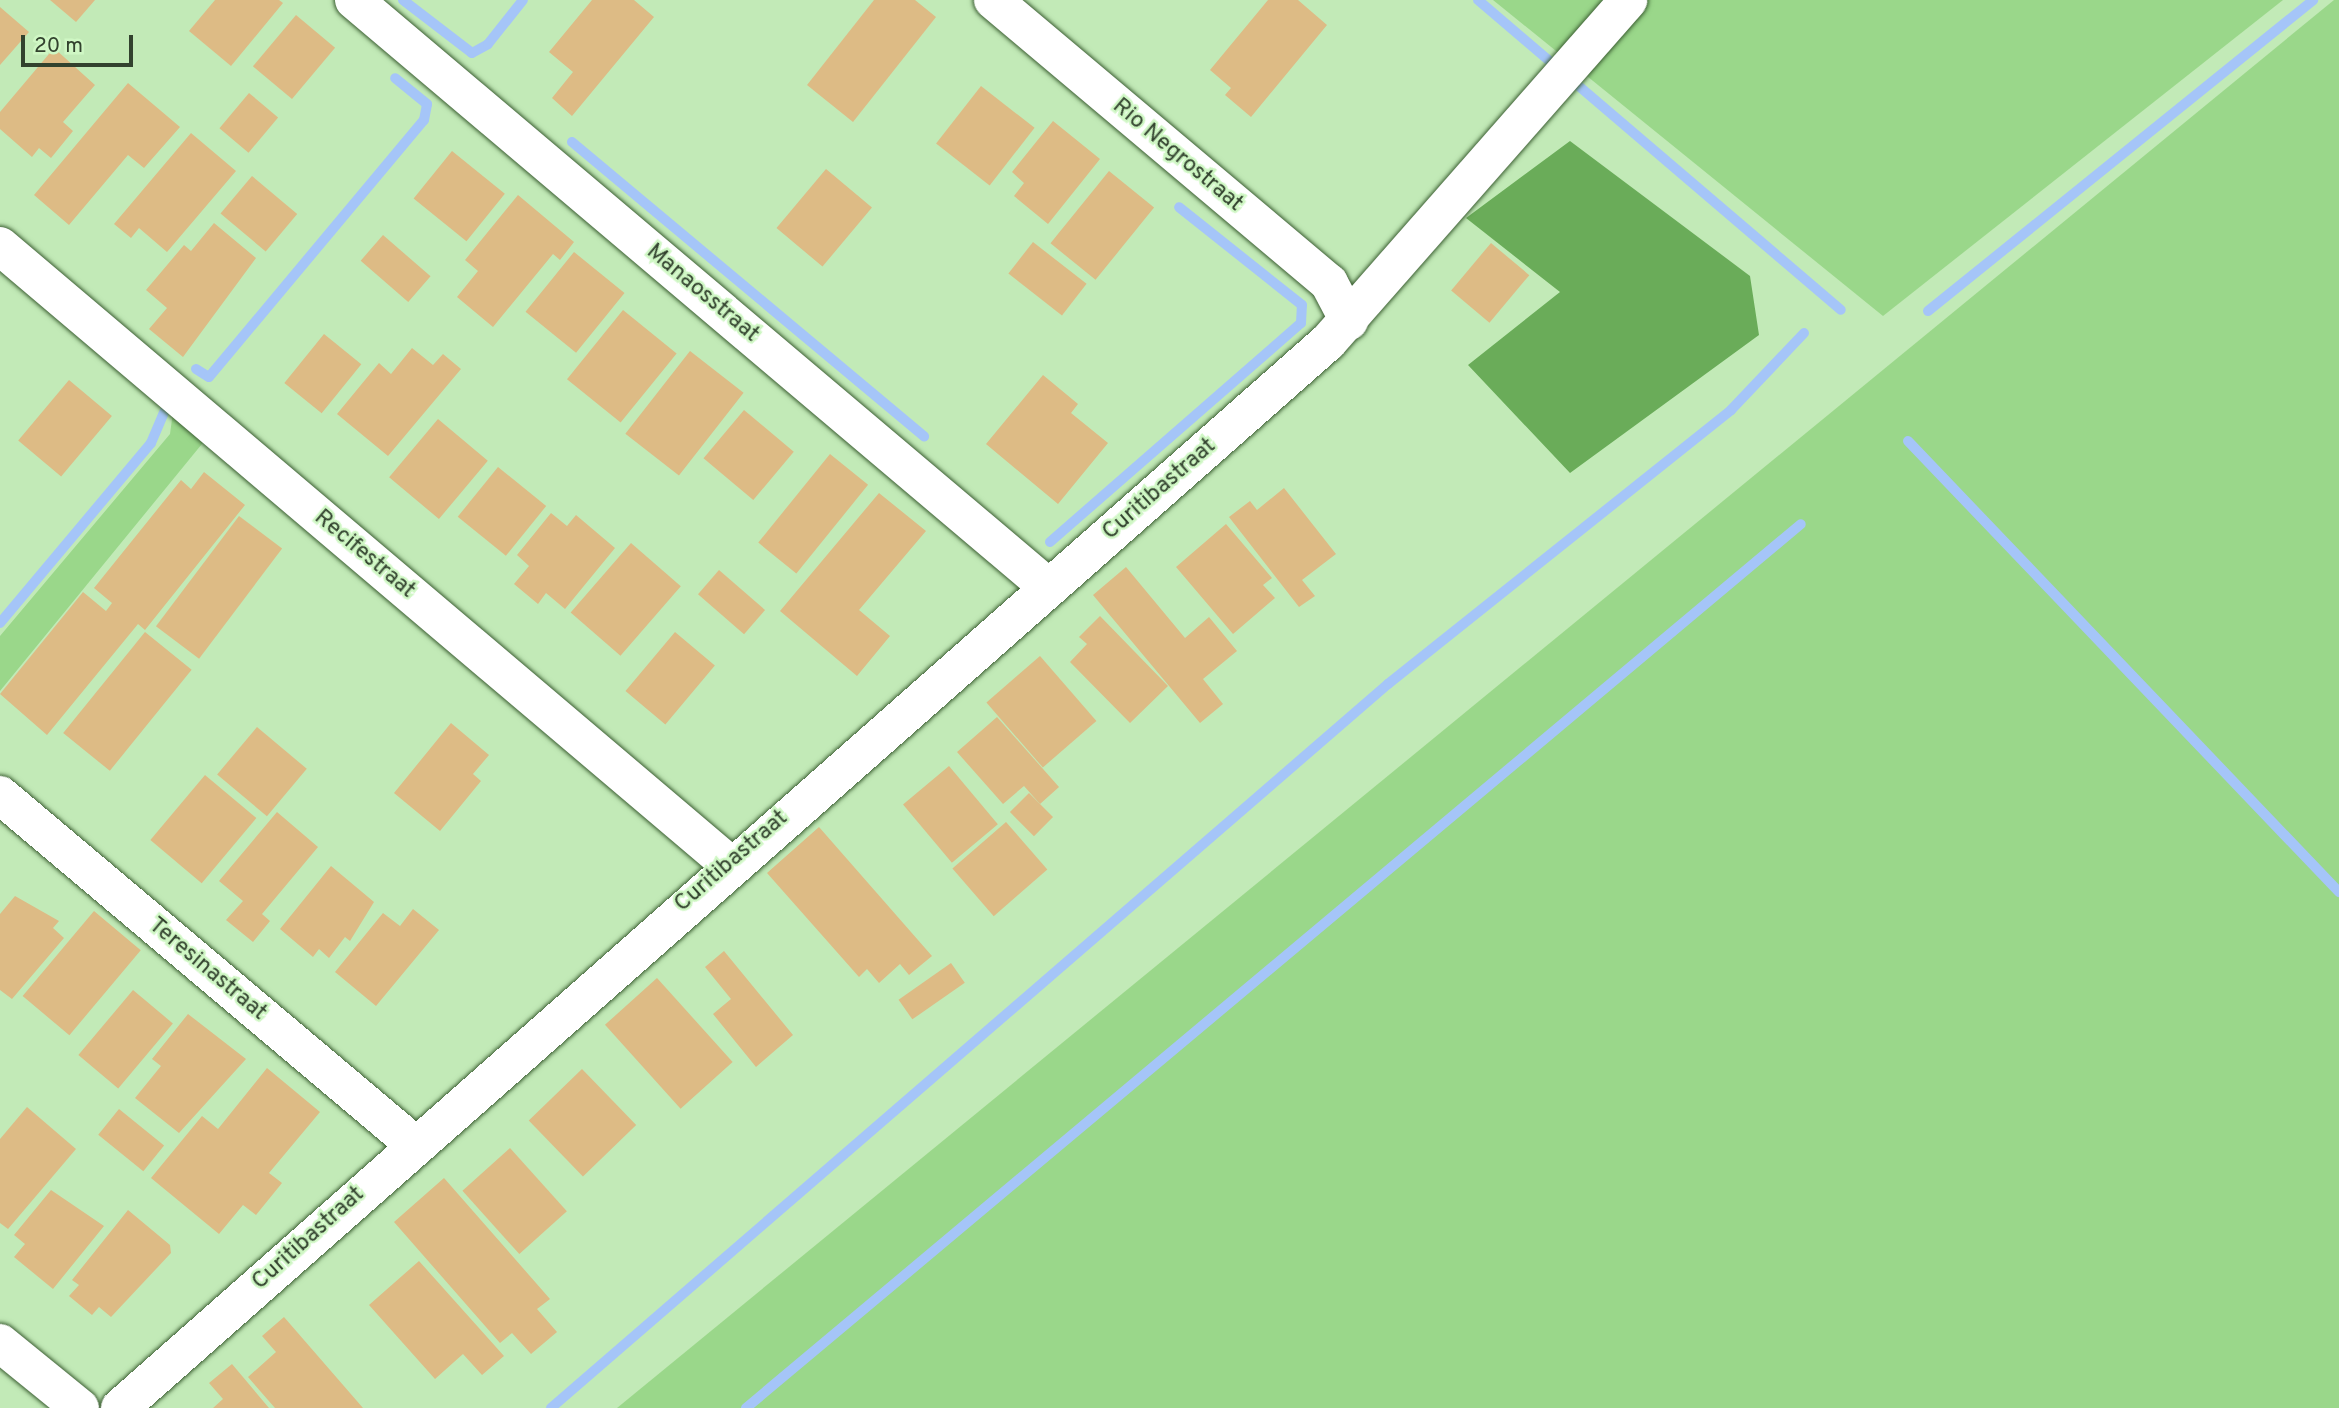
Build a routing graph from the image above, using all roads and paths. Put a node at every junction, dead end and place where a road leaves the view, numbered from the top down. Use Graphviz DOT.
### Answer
graph roads {
  1 [pos="354,0"];
  2 [pos="993,0"];
  3 [pos="1628,0"];
  4 [pos="0,246"];
  5 [pos="1349,321"];
  6 [pos="1049,588"];
  7 [pos="0,795"];
  8 [pos="729,864"];
  9 [pos="415,1145"];
  10 [pos="0,1343"];
  11 [pos="80,1408"];
  12 [pos="120,1408"];
  1 -- 6 [label="street, Manaosstraat"];
  2 -- 5 [label="street, Rio Negrostraat"];
  3 -- 5 [label="street, Curitibastraat"];
  4 -- 8 [label="street, Recifestraat"];
  5 -- 6 [label="street, Curitibastraat"];
  6 -- 8 [label="street, Curitibastraat"];
  7 -- 9 [label="street, Teresinastraat"];
  8 -- 9 [label="street, Curitibastraat"];
  9 -- 12 [label="street, Curitibastraat"];
  10 -- 11 [label="street"];
}
